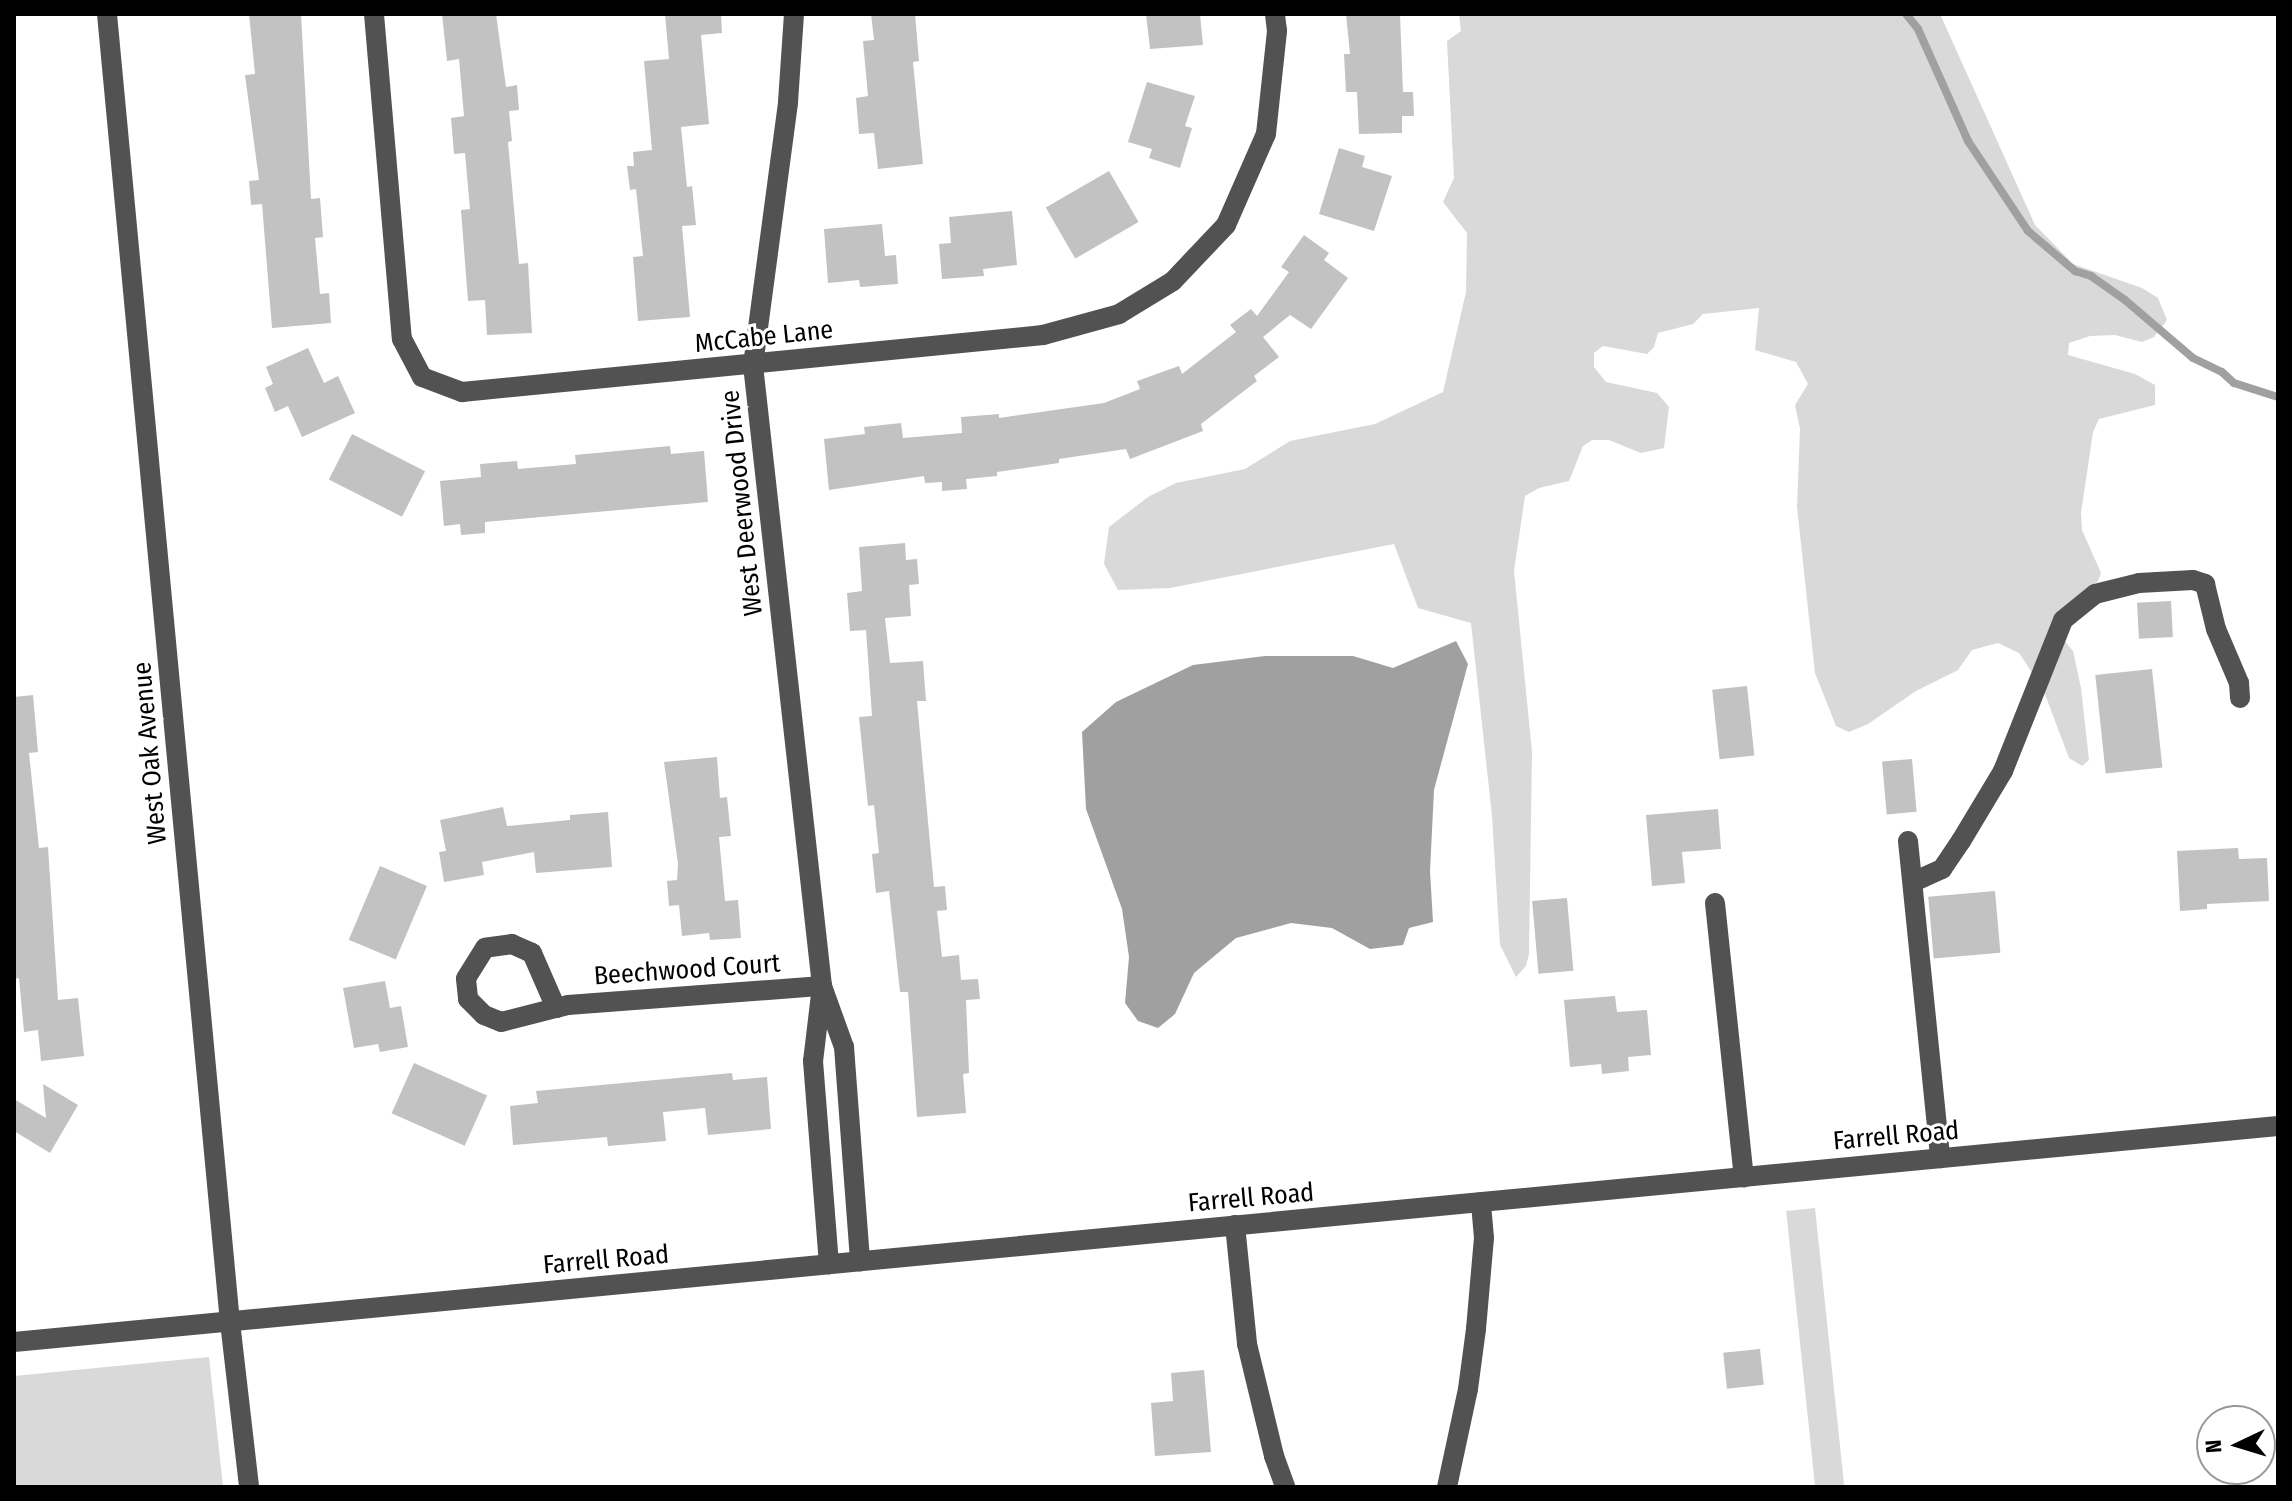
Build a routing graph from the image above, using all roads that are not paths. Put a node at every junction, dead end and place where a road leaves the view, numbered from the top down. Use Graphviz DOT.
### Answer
graph roads {
  1 [pos="107,14"];
  2 [pos="374,14"];
  3 [pos="794,14"];
  4 [pos="1275,14"];
  5 [pos="753,365"];
  6 [pos="2240,698"];
  7 [pos="1908,841"];
  8 [pos="1913,882"];
  9 [pos="1715,903"];
  10 [pos="822,986"];
  11 [pos="556,1008"];
  12 [pos="2278,1126"];
  13 [pos="1940,1158"];
  14 [pos="1744,1177"];
  15 [pos="1481,1202"];
  16 [pos="1235,1225"];
  17 [pos="860,1261"];
  18 [pos="829,1264"];
  19 [pos="230,1322"];
  20 [pos="14,1342"];
  21 [pos="249,1487"];
  22 [pos="1285,1487"];
  23 [pos="1447,1487"];
  1 -- 19 [label="street, West Oak Avenue"];
  2 -- 5 [label="street, McCabe Lane"];
  3 -- 5 [label="street, West Deerwood Drive"];
  4 -- 5 [label="street, McCabe Lane"];
  5 -- 10 [label="street, West Deerwood Drive"];
  6 -- 8 [label="street"];
  7 -- 8 [label="street"];
  8 -- 13 [label="street"];
  9 -- 14 [label="street"];
  10 -- 11 [label="street, Beechwood Court"];
  10 -- 17 [label="street, West Deerwood Drive"];
  10 -- 18 [label="street, West Deerwood Drive"];
  11 -- 11 [label="street, Beechwood Court"];
  12 -- 13 [label="street, Farrell Road"];
  13 -- 14 [label="street, Farrell Road"];
  14 -- 15 [label="street, Farrell Road"];
  15 -- 16 [label="street, Farrell Road"];
  15 -- 23 [label="street"];
  16 -- 17 [label="street, Farrell Road"];
  16 -- 22 [label="street"];
  17 -- 18 [label="street, Farrell Road"];
  18 -- 19 [label="street, Farrell Road"];
  19 -- 20 [label="street, Farrell Road"];
  19 -- 21 [label="street, West Oak Avenue"];
}
